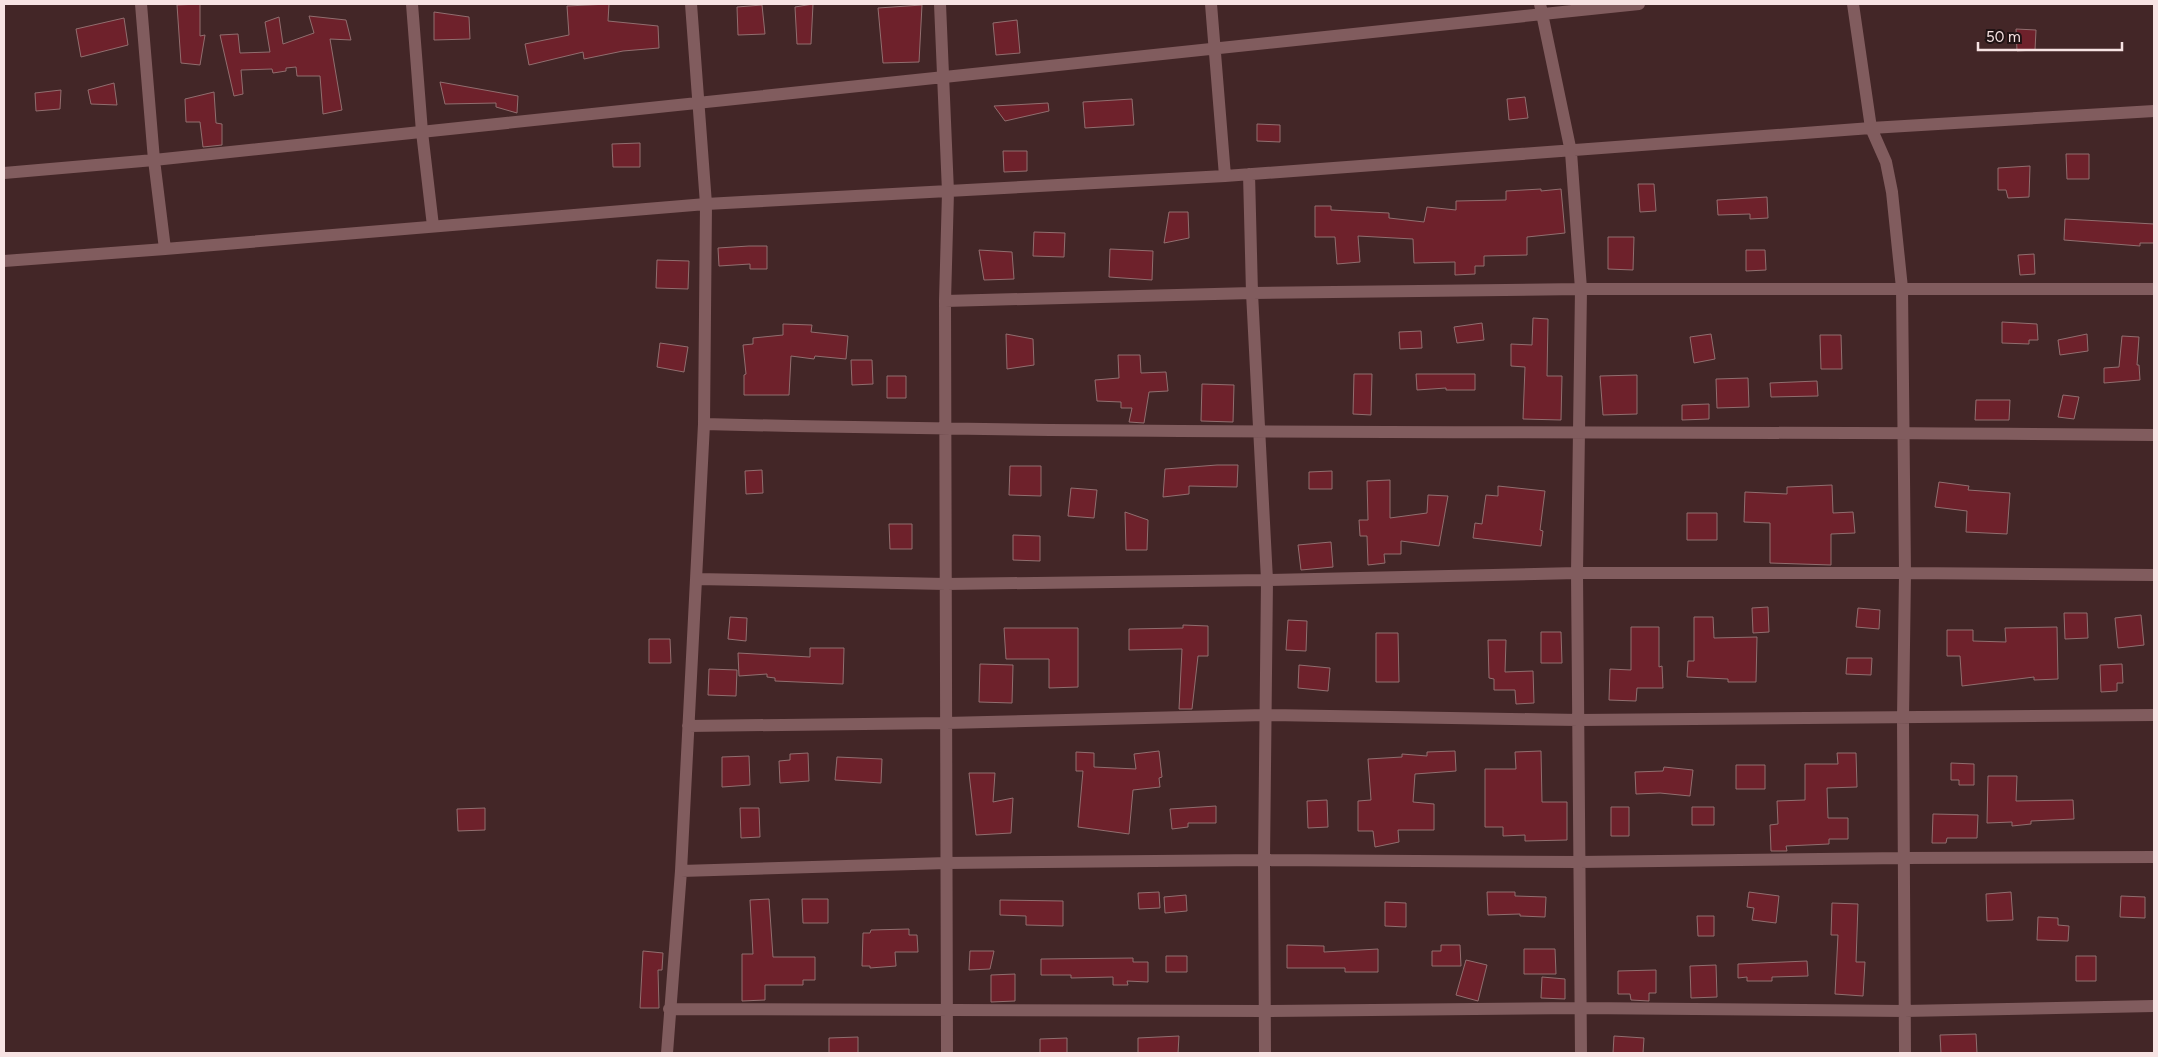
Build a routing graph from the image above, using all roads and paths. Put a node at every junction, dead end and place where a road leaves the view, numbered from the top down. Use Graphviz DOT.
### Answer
graph roads {
  1 [pos="141,4"];
  2 [pos="412,4"];
  3 [pos="691,4"];
  4 [pos="940,4"];
  5 [pos="1211,4"];
  6 [pos="1639,4"];
  7 [pos="1853,4"];
  8 [pos="1541,9"];
  9 [pos="1214,49"];
  10 [pos="942,77"];
  11 [pos="699,103"];
  12 [pos="2154,111"];
  13 [pos="1870,128"];
  14 [pos="422,132"];
  15 [pos="1571,152"];
  16 [pos="154,160"];
  17 [pos="4,173"];
  18 [pos="1249,174"];
  19 [pos="1225,176"];
  20 [pos="948,192"];
  21 [pos="706,204"];
  22 [pos="432,226"];
  23 [pos="165,249"];
  24 [pos="4,261"];
  25 [pos="1902,288"];
  26 [pos="2154,288"];
  27 [pos="1581,289"];
  28 [pos="1252,293"];
  29 [pos="945,301"];
  30 [pos="704,424"];
  31 [pos="945,430"];
  32 [pos="1259,430"];
  33 [pos="1579,433"];
  34 [pos="1902,433"];
  35 [pos="2154,435"];
  36 [pos="1905,573"];
  37 [pos="1577,574"];
  38 [pos="2154,575"];
  39 [pos="696,579"];
  40 [pos="1267,580"];
  41 [pos="946,584"];
  42 [pos="1265,715"];
  43 [pos="2154,715"];
  44 [pos="1903,718"];
  45 [pos="1579,720"];
  46 [pos="946,723"];
  47 [pos="688,726"];
  48 [pos="2154,857"];
  49 [pos="1904,858"];
  50 [pos="1264,860"];
  51 [pos="1579,862"];
  52 [pos="947,863"];
  53 [pos="680,871"];
  54 [pos="2154,1006"];
  55 [pos="1580,1008"];
  56 [pos="669,1009"];
  57 [pos="947,1009"];
  58 [pos="1266,1011"];
  59 [pos="1904,1012"];
  60 [pos="667,1053"];
  61 [pos="947,1053"];
  62 [pos="1265,1053"];
  63 [pos="1581,1053"];
  64 [pos="1904,1053"];
  1 -- 16 [label="street"];
  2 -- 14 [label="street"];
  3 -- 11 [label="street"];
  4 -- 10 [label="street"];
  5 -- 9 [label="street"];
  6 -- 8 [label="street"];
  7 -- 13 [label="street"];
  8 -- 9 [label="street"];
  8 -- 15 [label="street"];
  9 -- 10 [label="street"];
  9 -- 19 [label="street"];
  10 -- 11 [label="street"];
  10 -- 20 [label="street"];
  11 -- 14 [label="street"];
  11 -- 21 [label="street"];
  12 -- 13 [label="street"];
  13 -- 15 [label="street"];
  13 -- 25 [label="street"];
  14 -- 16 [label="street"];
  14 -- 22 [label="street"];
  15 -- 18 [label="street"];
  15 -- 27 [label="street"];
  16 -- 17 [label="street"];
  16 -- 23 [label="street"];
  18 -- 19 [label="street"];
  18 -- 28 [label="street"];
  19 -- 20 [label="street"];
  20 -- 21 [label="street"];
  20 -- 29 [label="street"];
  21 -- 22 [label="street"];
  21 -- 30 [label="street"];
  22 -- 23 [label="street"];
  23 -- 24 [label="street"];
  25 -- 26 [label="street"];
  25 -- 27 [label="street"];
  25 -- 34 [label="street"];
  27 -- 28 [label="street"];
  27 -- 33 [label="street"];
  28 -- 29 [label="street"];
  28 -- 32 [label="street"];
  29 -- 31 [label="street"];
  30 -- 31 [label="street"];
  30 -- 39 [label="street"];
  31 -- 32 [label="street"];
  31 -- 41 [label="street"];
  32 -- 33 [label="street"];
  32 -- 40 [label="street"];
  33 -- 34 [label="street"];
  33 -- 37 [label="street"];
  34 -- 35 [label="street"];
  34 -- 36 [label="street"];
  36 -- 37 [label="street"];
  36 -- 38 [label="street"];
  36 -- 44 [label="street"];
  37 -- 40 [label="street"];
  37 -- 45 [label="street"];
  39 -- 41 [label="street"];
  39 -- 47 [label="street"];
  40 -- 41 [label="street"];
  40 -- 42 [label="street"];
  41 -- 46 [label="street"];
  42 -- 45 [label="street"];
  42 -- 46 [label="street"];
  42 -- 50 [label="street"];
  43 -- 44 [label="street"];
  44 -- 45 [label="street"];
  44 -- 49 [label="street"];
  45 -- 51 [label="street"];
  46 -- 47 [label="street"];
  46 -- 52 [label="street"];
  47 -- 53 [label="street"];
  48 -- 49 [label="street"];
  49 -- 51 [label="street"];
  49 -- 59 [label="street"];
  50 -- 51 [label="street"];
  50 -- 52 [label="street"];
  50 -- 58 [label="street"];
  51 -- 55 [label="street"];
  52 -- 53 [label="street"];
  52 -- 57 [label="street"];
  53 -- 56 [label="street"];
  54 -- 59 [label="street"];
  55 -- 58 [label="street"];
  55 -- 59 [label="street"];
  55 -- 63 [label="street"];
  56 -- 57 [label="street"];
  56 -- 60 [label="street"];
  57 -- 58 [label="street"];
  57 -- 61 [label="street"];
  58 -- 62 [label="street"];
  59 -- 64 [label="street"];
}
